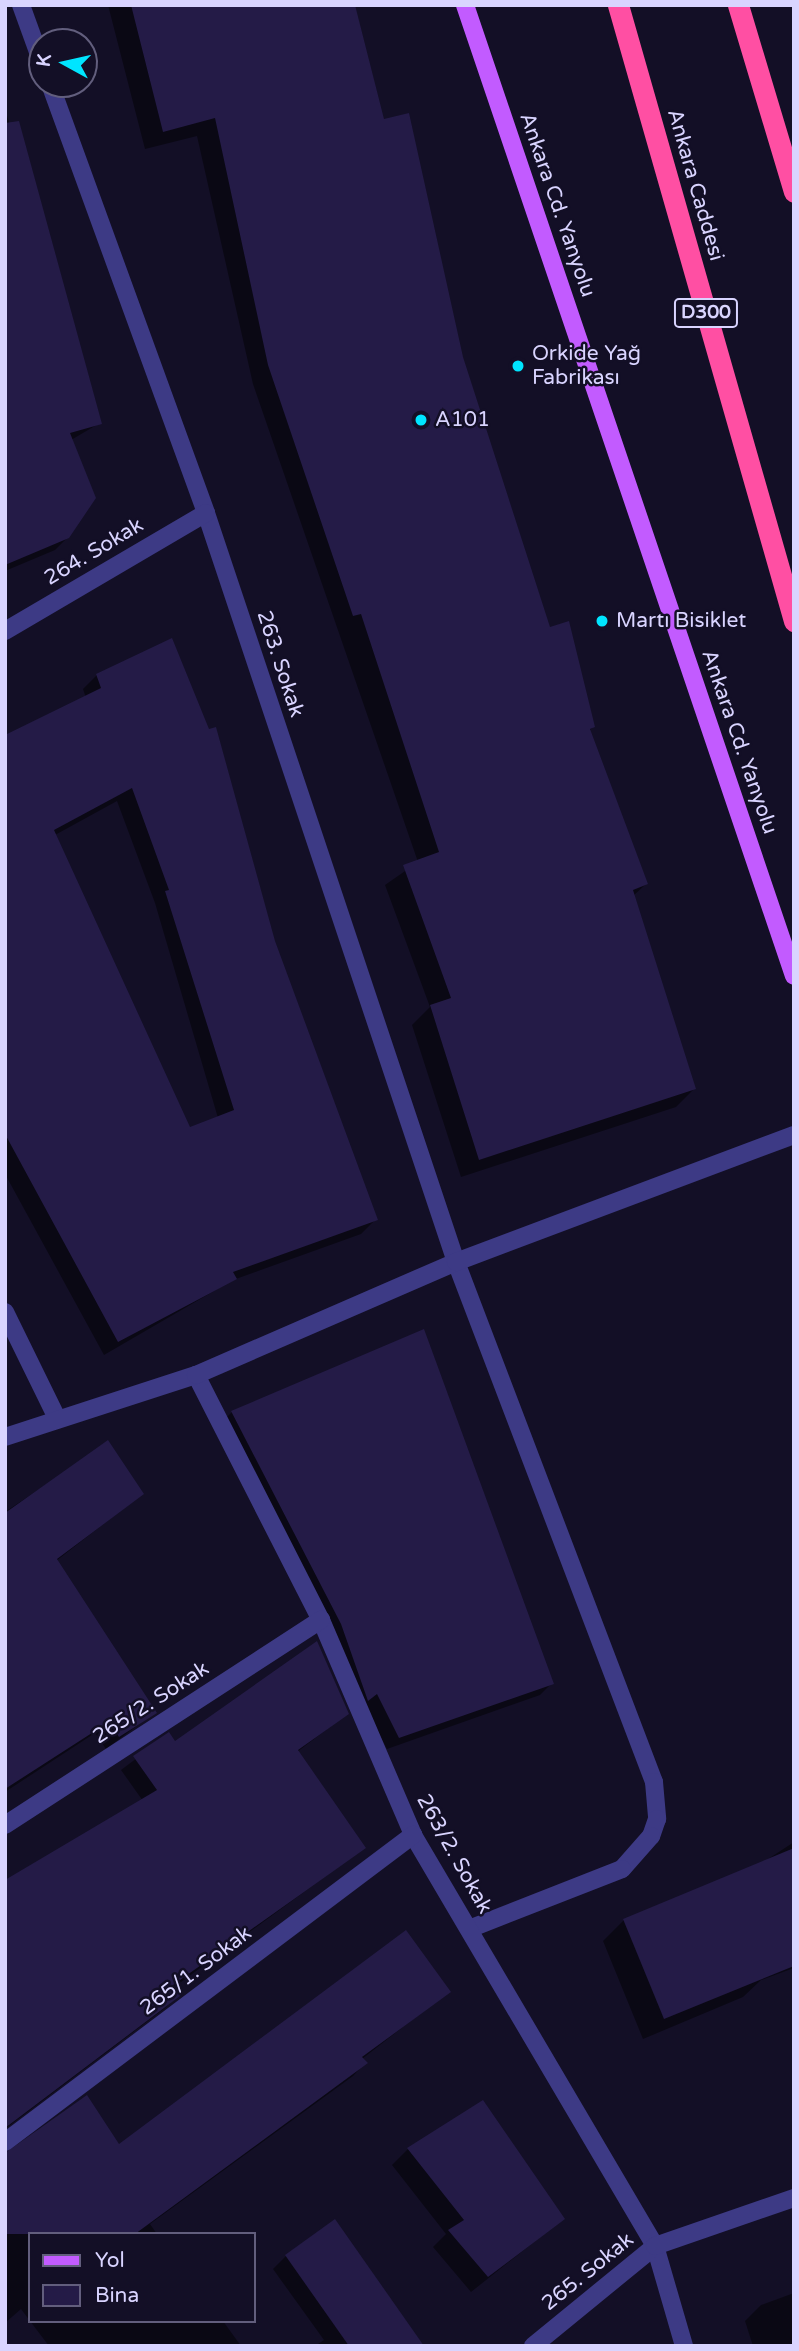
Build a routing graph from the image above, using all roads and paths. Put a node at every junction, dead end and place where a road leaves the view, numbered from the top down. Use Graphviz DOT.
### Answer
graph roads {
  1 [pos="21,5"];
  2 [pos="465,5"];
  3 [pos="618,5"];
  4 [pos="738,5"];
  5 [pos="29,28"];
  6 [pos="55,98"];
  7 [pos="794,192"];
  8 [pos="205,513"];
  9 [pos="794,621"];
  10 [pos="5,631"];
  11 [pos="794,976"];
  12 [pos="794,1135"];
  13 [pos="456,1262"];
  14 [pos="5,1312"];
  15 [pos="196,1375"];
  16 [pos="57,1418"];
  17 [pos="5,1437"];
  18 [pos="321,1620"];
  19 [pos="5,1825"];
  20 [pos="414,1835"];
  21 [pos="469,1929"];
  22 [pos="5,2142"];
  23 [pos="794,2198"];
  24 [pos="655,2246"];
  25 [pos="533,2346"];
  26 [pos="684,2346"];
  1 -- 5 [label="street"];
  2 -- 11 [label="main road, Ankara Cd. Yanyolu"];
  3 -- 9 [label="highway, Ankara Caddesi / D300"];
  4 -- 7 [label="highway"];
  6 -- 8 [label="street, 263. Sokak"];
  8 -- 10 [label="street, 264. Sokak"];
  8 -- 13 [label="street, 263. Sokak"];
  12 -- 13 [label="street"];
  13 -- 15 [label="street"];
  13 -- 21 [label="street, 263. Sokak"];
  14 -- 16 [label="street"];
  15 -- 16 [label="street"];
  15 -- 18 [label="street, 263/2. Sokak"];
  16 -- 17 [label="street"];
  18 -- 19 [label="street, 265/2. Sokak"];
  18 -- 20 [label="street, 263/2. Sokak"];
  20 -- 21 [label="street, 263/2. Sokak"];
  20 -- 22 [label="street, 265/1. Sokak"];
  21 -- 24 [label="street, 263/2. Sokak"];
  23 -- 24 [label="street, 265. Sokak"];
  24 -- 25 [label="street, 265. Sokak"];
  24 -- 26 [label="street, 263/2. Sokak"];
}
